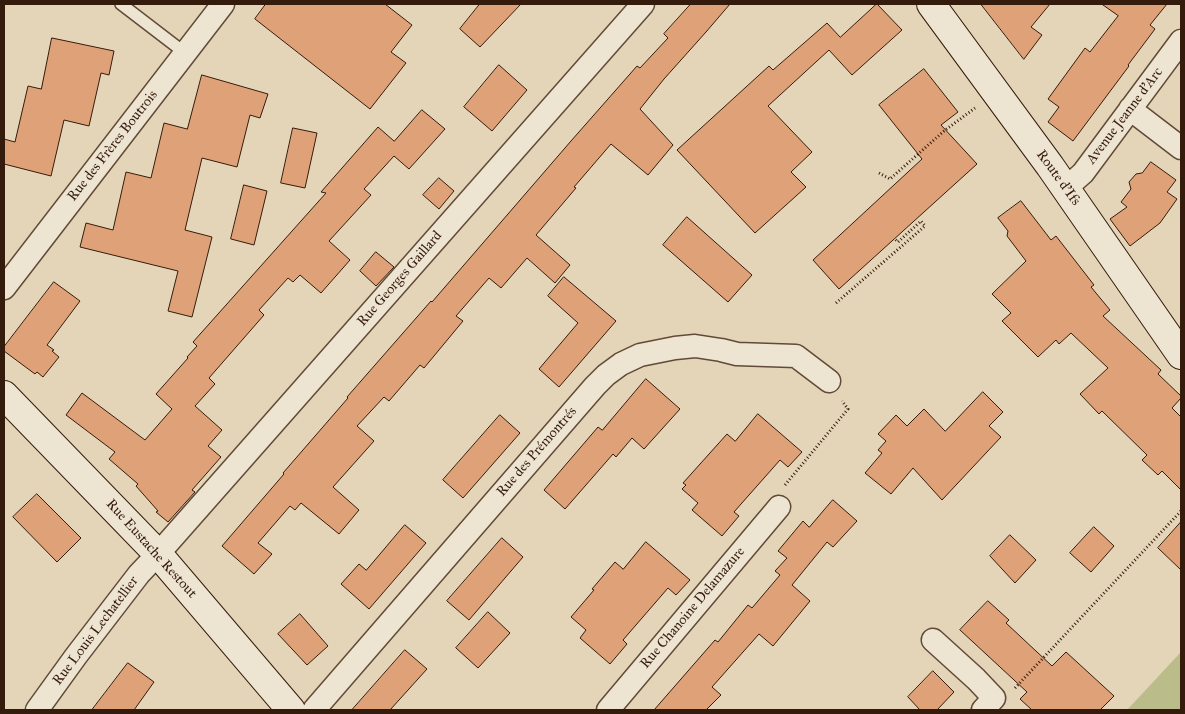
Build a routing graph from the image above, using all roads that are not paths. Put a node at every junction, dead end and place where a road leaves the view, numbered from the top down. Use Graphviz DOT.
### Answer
graph roads {
  1 [pos="121,4"];
  2 [pos="223,4"];
  3 [pos="643,4"];
  4 [pos="931,4"];
  5 [pos="1181,40"];
  6 [pos="185,53"];
  7 [pos="1130,109"];
  8 [pos="1181,148"];
  9 [pos="1066,188"];
  10 [pos="4,288"];
  11 [pos="1181,355"];
  12 [pos="829,381"];
  13 [pos="4,395"];
  14 [pos="779,507"];
  15 [pos="158,554"];
  16 [pos="933,640"];
  17 [pos="988,704"];
  18 [pos="37,710"];
  19 [pos="290,710"];
  20 [pos="314,710"];
  21 [pos="608,710"];
  1 -- 6 [label="lane"];
  2 -- 6 [label="street, Rue des Frères Boutrois"];
  3 -- 15 [label="street, Rue Georges Gaillard"];
  4 -- 9 [label="street, Route d'Ifs"];
  5 -- 7 [label="street, Avenue Jeanne d'Arc"];
  6 -- 10 [label="street, Rue des Frères Boutrois"];
  7 -- 8 [label="street"];
  7 -- 9 [label="street, Avenue Jeanne d'Arc"];
  9 -- 11 [label="street, Route d'Ifs"];
  12 -- 20 [label="street, Rue des Prémontrés"];
  13 -- 15 [label="street, Rue Eustache Restout"];
  14 -- 21 [label="street, Rue Chanoine Delamazure"];
  15 -- 18 [label="street, Rue Louis Lechatellier"];
  15 -- 19 [label="street, Rue Eustache Restout"];
  16 -- 17 [label="street"];
}
